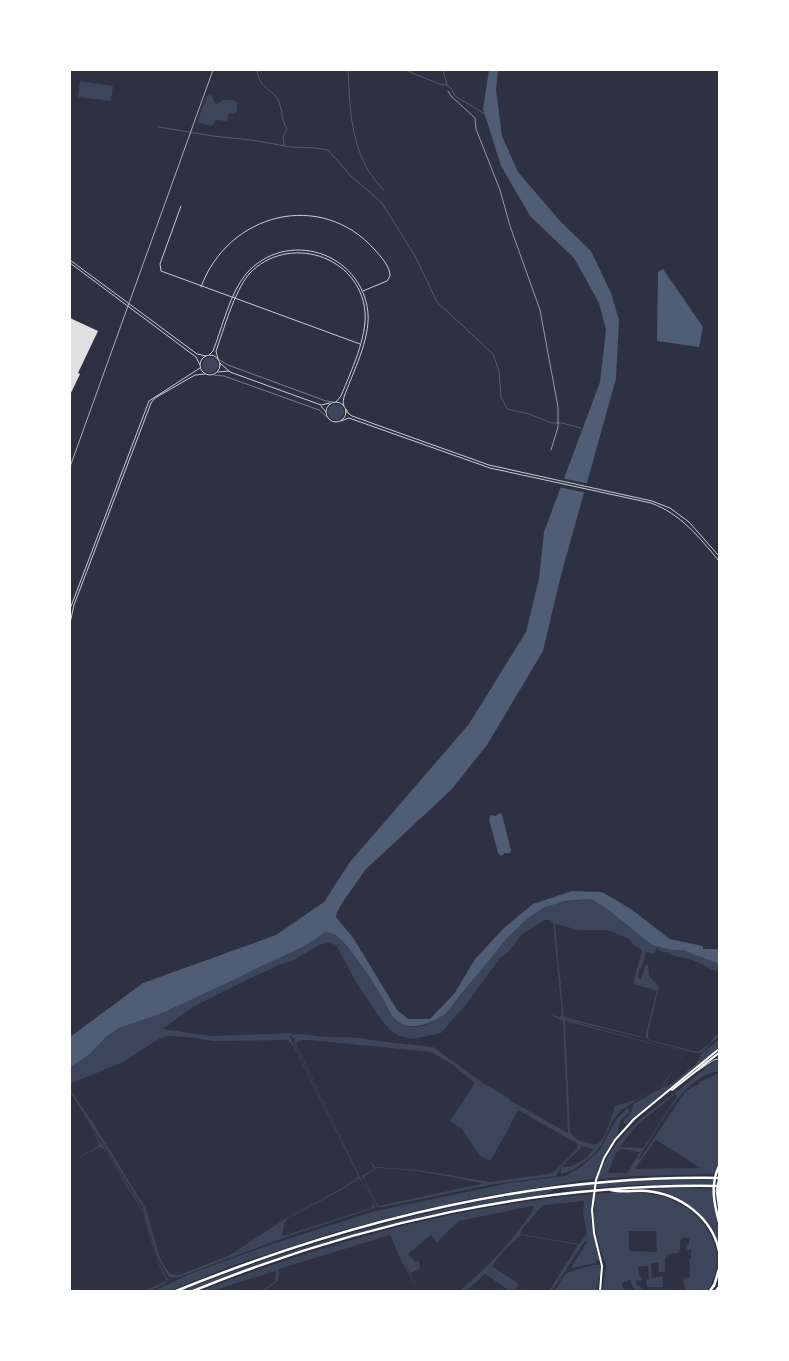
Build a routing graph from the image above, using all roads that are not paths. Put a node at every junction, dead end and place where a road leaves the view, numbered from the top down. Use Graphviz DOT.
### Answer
graph roads {
  1 [pos="181,206"];
  2 [pos="70,261"];
  3 [pos="201,287"];
  4 [pos="363,292"];
  5 [pos="234,298"];
  6 [pos="136,311"];
  7 [pos="362,344"];
  8 [pos="210,355"];
  9 [pos="206,356"];
  10 [pos="218,359"];
  11 [pos="220,363"];
  12 [pos="200,366"];
  13 [pos="230,372"];
  14 [pos="217,373"];
  15 [pos="205,374"];
  16 [pos="214,375"];
  17 [pos="334,402"];
  18 [pos="330,403"];
  19 [pos="321,405"];
  20 [pos="344,406"];
  21 [pos="346,409"];
  22 [pos="326,412"];
  23 [pos="328,418"];
  24 [pos="341,421"];
  25 [pos="369,424"];
  26 [pos="615,493"];
  27 [pos="719,556"];
  28 [pos="719,561"];
  29 [pos="70,609"];
  30 [pos="70,623"];
  31 [pos="719,1049"];
  32 [pos="719,1055"];
  33 [pos="697,1070"];
  34 [pos="718,1167"];
  35 [pos="719,1179"];
  36 [pos="719,1186"];
  37 [pos="609,1189"];
  38 [pos="719,1206"];
  39 [pos="719,1222"];
  40 [pos="719,1251"];
  41 [pos="719,1269"];
  42 [pos="719,1278"];
  43 [pos="714,1286"];
  44 [pos="719,1287"];
  45 [pos="176,1291"];
  46 [pos="193,1291"];
  47 [pos="599,1291"];
  48 [pos="710,1291"];
  49 [pos="716,1291"];
  1 -- 3 [label="street"];
  2 -- 6 [label="street"];
  3 -- 4 [label="street"];
  3 -- 5 [label="street"];
  4 -- 5 [label="street"];
  4 -- 7 [label="street"];
  5 -- 7 [label="street"];
  5 -- 7 [label="street"];
  5 -- 8 [label="street"];
  5 -- 10 [label="street"];
  6 -- 9 [label="street"];
  6 -- 12 [label="street"];
  7 -- 17 [label="street"];
  7 -- 20 [label="street"];
  8 -- 9 [label="street"];
  8 -- 10 [label="street"];
  9 -- 12 [label="street"];
  10 -- 11 [label="street"];
  10 -- 17 [label="lane"];
  11 -- 13 [label="street"];
  11 -- 14 [label="street"];
  12 -- 15 [label="street"];
  12 -- 29 [label="street"];
  13 -- 14 [label="street"];
  13 -- 19 [label="street"];
  14 -- 16 [label="street"];
  15 -- 16 [label="street"];
  15 -- 30 [label="street"];
  16 -- 23 [label="lane"];
  17 -- 18 [label="street"];
  17 -- 20 [label="street"];
  18 -- 19 [label="street"];
  18 -- 22 [label="street"];
  19 -- 22 [label="street"];
  20 -- 21 [label="street"];
  21 -- 24 [label="street"];
  21 -- 25 [label="street"];
  22 -- 23 [label="street"];
  23 -- 24 [label="street"];
  24 -- 25 [label="street"];
  25 -- 26 [label="street"];
  26 -- 27 [label="street"];
  26 -- 28 [label="street"];
  31 -- 33 [label="main road"];
  32 -- 33 [label="main road"];
  32 -- 33 [label="street"];
  33 -- 47 [label="main road"];
  34 -- 39 [label="highway"];
  35 -- 38 [label="highway"];
  35 -- 45 [label="highway"];
  36 -- 37 [label="highway"];
  37 -- 40 [label="highway"];
  37 -- 46 [label="highway"];
  41 -- 43 [label="highway"];
  42 -- 43 [label="highway"];
  43 -- 48 [label="highway"];
  44 -- 49 [label="highway"];
}
